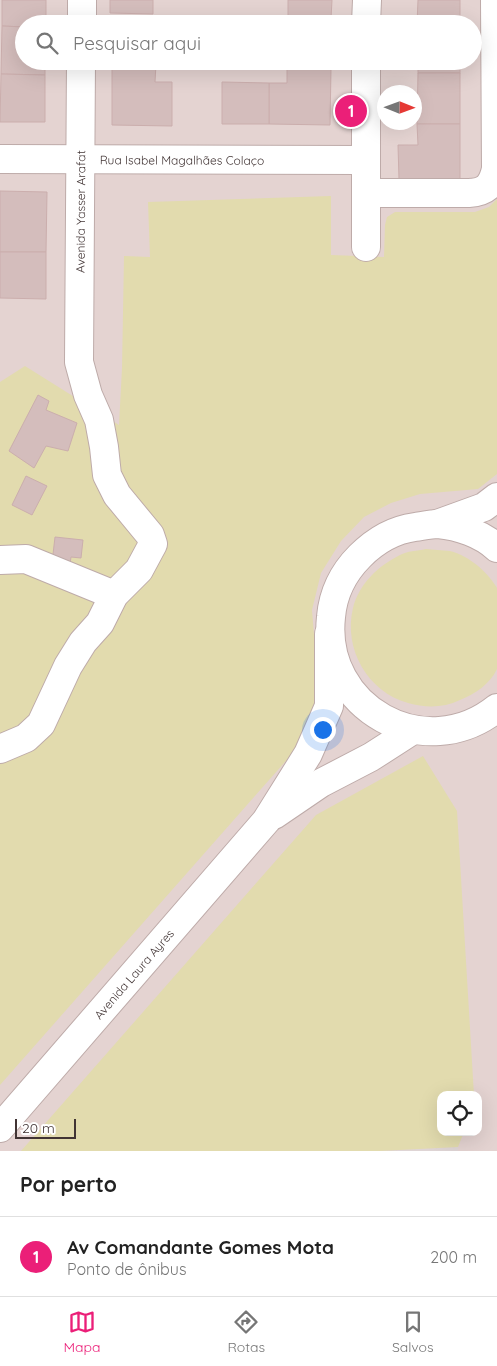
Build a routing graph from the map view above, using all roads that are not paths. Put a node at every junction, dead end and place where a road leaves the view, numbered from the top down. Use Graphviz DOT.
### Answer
graph roads {
  1 [pos="82,0"];
  2 [pos="366,0"];
  3 [pos="495,0"];
  4 [pos="82,15"];
  5 [pos="366,15"];
  6 [pos="81,70"];
  7 [pos="366,70"];
  8 [pos="0,159"];
  9 [pos="79,159"];
  10 [pos="365,160"];
  11 [pos="366,193"];
  12 [pos="366,247"];
  13 [pos="497,497"];
  14 [pos="437,524"];
  15 [pos="497,548"];
  16 [pos="0,560"];
  17 [pos="114,595"];
  18 [pos="329,634"];
  19 [pos="497,708"];
  20 [pos="413,730"];
  21 [pos="0,749"];
  22 [pos="266,821"];
  23 [pos="0,1128"];
  1 -- 4 [label="street"];
  2 -- 5 [label="street"];
  3 -- 11 [label="street"];
  6 -- 9 [label="street, Avenida Yasser Arafat"];
  7 -- 10 [label="street"];
  8 -- 9 [label="street, Rua Isabel Magalhães Colaço"];
  9 -- 10 [label="street, Rua Isabel Magalhães Colaço"];
  9 -- 17 [label="street, Avenida Yasser Arafat"];
  10 -- 11 [label="street"];
  11 -- 12 [label="street"];
  13 -- 14 [label="street"];
  14 -- 15 [label="street"];
  14 -- 18 [label="street"];
  16 -- 17 [label="street"];
  17 -- 21 [label="street"];
  18 -- 20 [label="street"];
  18 -- 22 [label="street, Avenida Laura Ayres"];
  19 -- 20 [label="street"];
  20 -- 22 [label="street, Avenida Laura Ayres"];
  22 -- 23 [label="street, Avenida Laura Ayres"];
}
